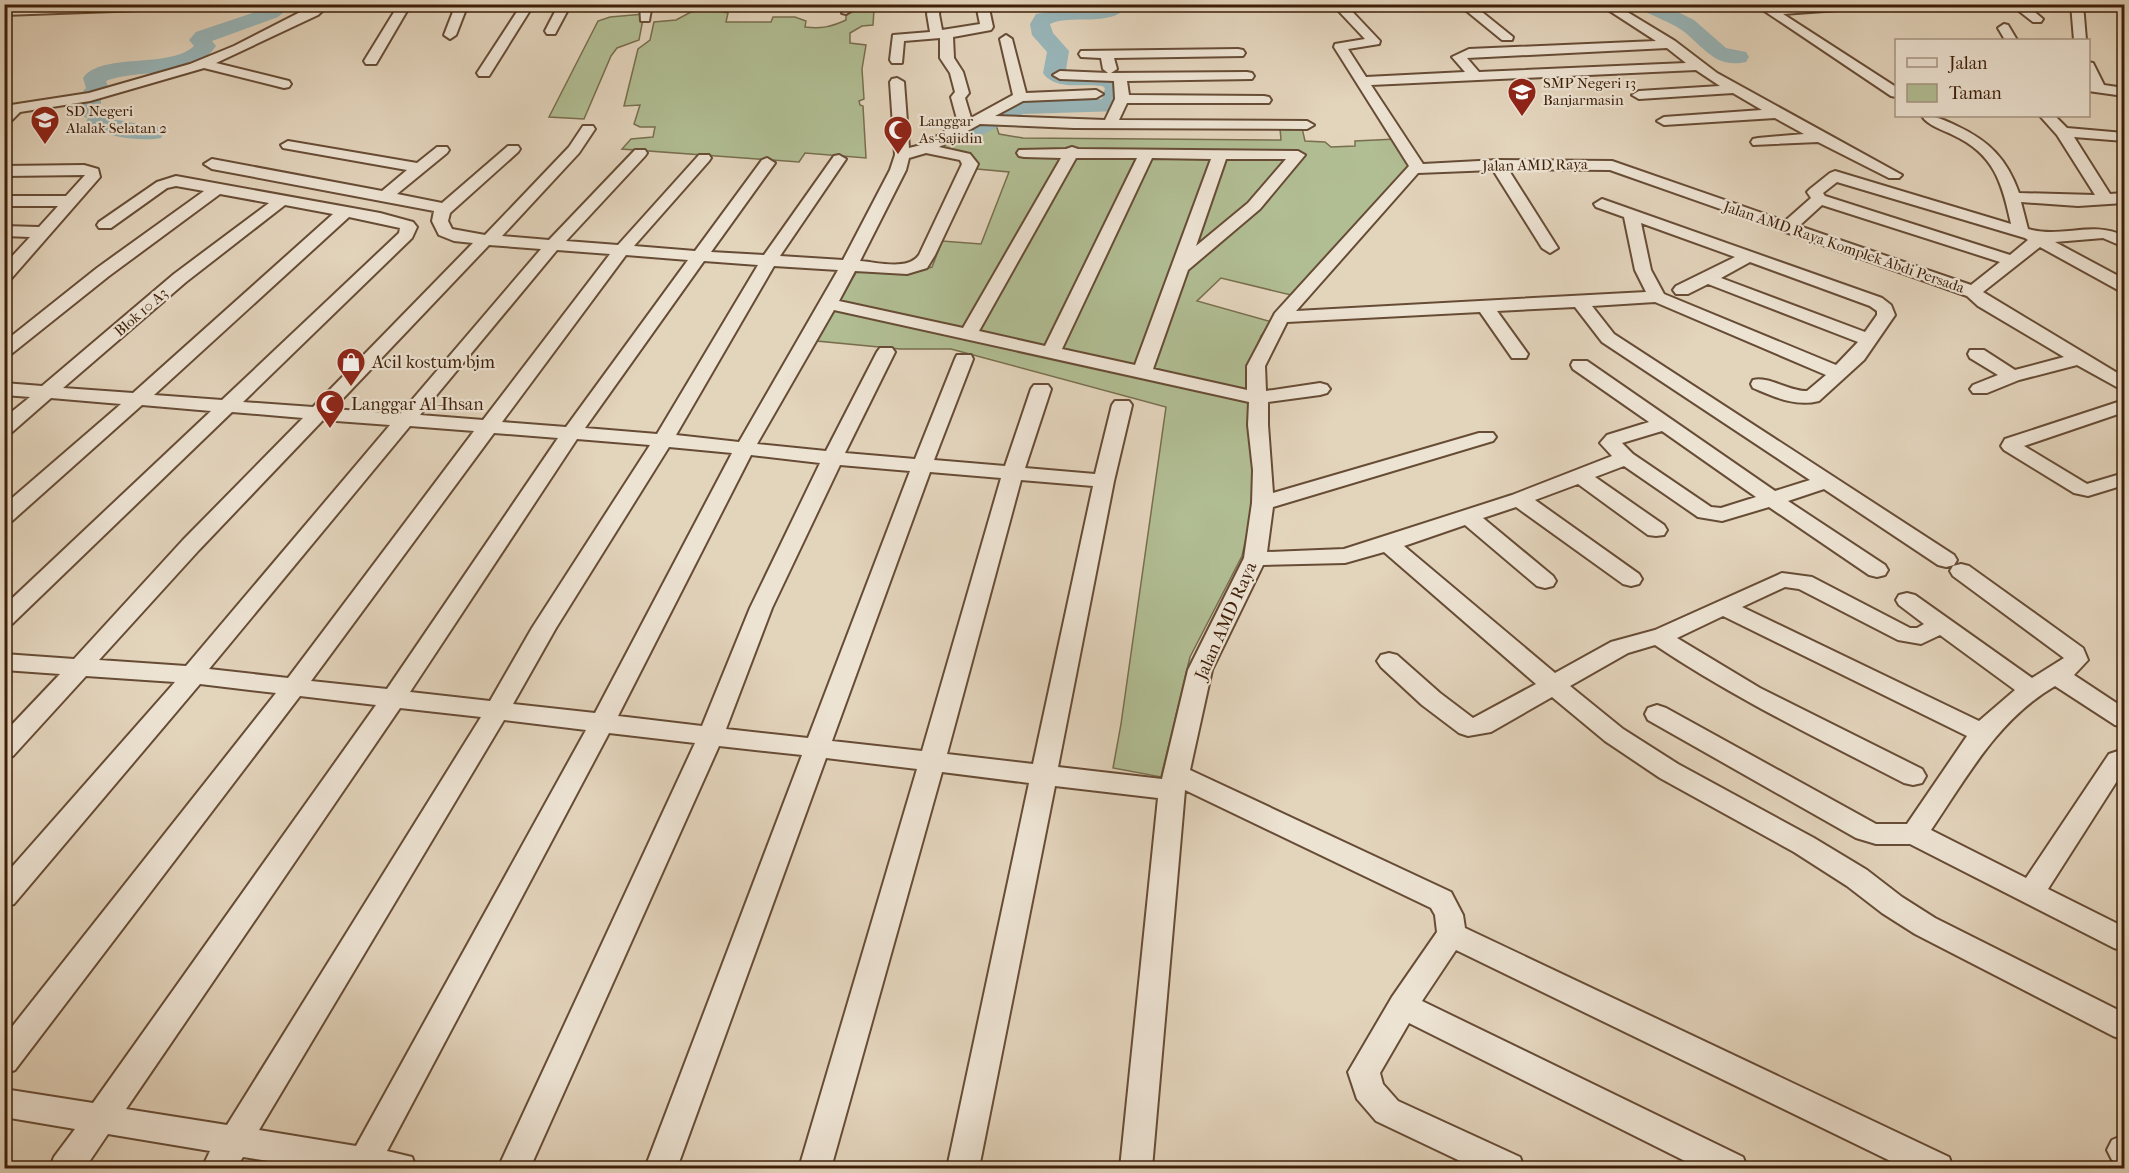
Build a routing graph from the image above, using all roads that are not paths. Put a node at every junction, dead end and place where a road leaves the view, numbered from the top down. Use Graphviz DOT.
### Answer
graph roads {
  1 [pos="196,4"];
  2 [pos="324,4"];
  3 [pos="405,4"];
  4 [pos="462,4"];
  5 [pos="528,4"];
  6 [pos="565,4"];
  7 [pos="646,4"];
  8 [pos="935,4"];
  9 [pos="982,4"];
  10 [pos="1338,4"];
  11 [pos="1464,4"];
  12 [pos="1605,4"];
  13 [pos="1866,4"];
  14 [pos="2016,4"];
  15 [pos="2077,4"];
  16 [pos="1765,8"];
  17 [pos="4,11"];
  18 [pos="645,18"];
  19 [pos="2037,19"];
  20 [pos="2004,28"];
  21 [pos="551,31"];
  22 [pos="450,34"];
  23 [pos="941,34"];
  24 [pos="1507,37"];
  25 [pos="1006,39"];
  26 [pos="2010,39"];
  27 [pos="2080,39"];
  28 [pos="1670,44"];
  29 [pos="1238,53"];
  30 [pos="1086,54"];
  31 [pos="1107,54"];
  32 [pos="897,60"];
  33 [pos="371,61"];
  34 [pos="204,64"];
  35 [pos="1697,66"];
  36 [pos="484,73"];
  37 [pos="1060,75"];
  38 [pos="1116,76"];
  39 [pos="1247,76"];
  40 [pos="1475,76"];
  41 [pos="1362,81"];
  42 [pos="897,82"];
  43 [pos="284,84"];
  44 [pos="2094,87"];
  45 [pos="1736,89"];
  46 [pos="1895,92"];
  47 [pos="2124,92"];
  48 [pos="1096,94"];
  49 [pos="1640,95"];
  50 [pos="1020,97"];
  51 [pos="1122,99"];
  52 [pos="1263,100"];
  53 [pos="1780,112"];
  54 [pos="1931,117"];
  55 [pos="2048,117"];
  56 [pos="2087,117"];
  57 [pos="4,120"];
  58 [pos="1664,121"];
  59 [pos="977,122"];
  60 [pos="1110,124"];
  61 [pos="1307,125"];
  62 [pos="588,129"];
  63 [pos="2063,132"];
  64 [pos="2094,133"];
  65 [pos="1820,137"];
  66 [pos="2124,137"];
  67 [pos="1758,142"];
  68 [pos="288,145"];
  69 [pos="926,148"];
  70 [pos="513,149"];
  71 [pos="442,150"];
  72 [pos="1072,152"];
  73 [pos="640,153"];
  74 [pos="1024,153"];
  75 [pos="1147,153"];
  76 [pos="1221,153"];
  77 [pos="902,155"];
  78 [pos="704,158"];
  79 [pos="839,159"];
  80 [pos="767,163"];
  81 [pos="212,164"];
  82 [pos="1870,164"];
  83 [pos="1498,165"];
  84 [pos="419,168"];
  85 [pos="1418,168"];
  86 [pos="4,171"];
  87 [pos="1894,175"];
  88 [pos="1835,176"];
  89 [pos="1649,179"];
  90 [pos="216,189"];
  91 [pos="384,197"];
  92 [pos="2013,197"];
  93 [pos="2124,198"];
  94 [pos="1820,199"];
  95 [pos="282,200"];
  96 [pos="2106,200"];
  97 [pos="4,201"];
  98 [pos="72,201"];
  99 [pos="1602,204"];
  100 [pos="446,208"];
  101 [pos="344,213"];
  102 [pos="1631,214"];
  103 [pos="105,225"];
  104 [pos="1788,227"];
  105 [pos="2020,230"];
  106 [pos="4,231"];
  107 [pos="2124,231"];
  108 [pos="44,232"];
  109 [pos="2106,232"];
  110 [pos="2040,238"];
  111 [pos="487,240"];
  112 [pos="2124,242"];
  113 [pos="552,246"];
  114 [pos="1550,248"];
  115 [pos="621,251"];
  116 [pos="699,256"];
  117 [pos="1749,256"];
  118 [pos="769,260"];
  119 [pos="2013,261"];
  120 [pos="847,266"];
  121 [pos="1182,266"];
  122 [pos="8,268"];
  123 [pos="1707,278"];
  124 [pos="2124,286"];
  125 [pos="1973,292"];
  126 [pos="1670,293"];
  127 [pos="1580,302"];
  128 [pos="829,304"];
  129 [pos="1485,306"];
  130 [pos="1281,317"];
  131 [pos="1868,339"];
  132 [pos="966,347"];
  133 [pos="4,351"];
  134 [pos="886,352"];
  135 [pos="1051,353"];
  136 [pos="1519,354"];
  137 [pos="1977,354"];
  138 [pos="2079,359"];
  139 [pos="1580,365"];
  140 [pos="1143,373"];
  141 [pos="1838,373"];
  142 [pos="2012,376"];
  143 [pos="1760,384"];
  144 [pos="2124,385"];
  145 [pos="4,388"];
  146 [pos="1041,389"];
  147 [pos="1320,389"];
  148 [pos="1980,389"];
  149 [pos="50,392"];
  150 [pos="1259,398"];
  151 [pos="137,400"];
  152 [pos="1122,405"];
  153 [pos="2124,406"];
  154 [pos="227,407"];
  155 [pos="315,414"];
  156 [pos="406,421"];
  157 [pos="1664,424"];
  158 [pos="489,426"];
  159 [pos="4,429"];
  160 [pos="571,434"];
  161 [pos="1486,437"];
  162 [pos="663,440"];
  163 [pos="744,450"];
  164 [pos="832,458"];
  165 [pos="1626,458"];
  166 [pos="924,465"];
  167 [pos="1013,472"];
  168 [pos="1579,475"];
  169 [pos="1104,481"];
  170 [pos="1825,482"];
  171 [pos="2120,484"];
  172 [pos="1519,498"];
  173 [pos="1772,500"];
  174 [pos="1263,503"];
  175 [pos="4,516"];
  176 [pos="1467,516"];
  177 [pos="1656,530"];
  178 [pos="1388,544"];
  179 [pos="1255,558"];
  180 [pos="1877,570"];
  181 [pos="1631,579"];
  182 [pos="1545,581"];
  183 [pos="1907,600"];
  184 [pos="1725,608"];
  185 [pos="4,619"];
  186 [pos="1941,624"];
  187 [pos="1659,637"];
  188 [pos="1389,661"];
  189 [pos="4,662"];
  190 [pos="81,668"];
  191 [pos="2054,674"];
  192 [pos="194,675"];
  193 [pos="1553,685"];
  194 [pos="294,687"];
  195 [pos="2031,689"];
  196 [pos="394,698"];
  197 [pos="497,711"];
  198 [pos="1657,714"];
  199 [pos="2124,719"];
  200 [pos="602,723"];
  201 [pos="711,736"];
  202 [pos="1979,739"];
  203 [pos="819,749"];
  204 [pos="4,750"];
  205 [pos="2118,760"];
  206 [pos="932,762"];
  207 [pos="1045,775"];
  208 [pos="1913,776"];
  209 [pos="1174,782"];
  210 [pos="1914,834"];
  211 [pos="2031,892"];
  212 [pos="4,896"];
  213 [pos="1451,934"];
  214 [pos="2124,940"];
  215 [pos="1402,1006"];
  216 [pos="2124,1027"];
  217 [pos="4,1061"];
  218 [pos="4,1103"];
  219 [pos="101,1118"];
  220 [pos="235,1140"];
  221 [pos="363,1165"];
  222 [pos="66,1168"];
  223 [pos="218,1168"];
  224 [pos="400,1168"];
  225 [pos="514,1168"];
  226 [pos="662,1168"];
  227 [pos="815,1168"];
  228 [pos="963,1168"];
  229 [pos="1136,1168"];
  230 [pos="1508,1168"];
  231 [pos="1731,1168"];
  232 [pos="1937,1168"];
  1 -- 17 [label="street"];
  2 -- 34 [label="street"];
  3 -- 33 [label="street"];
  4 -- 22 [label="street"];
  5 -- 36 [label="street"];
  6 -- 21 [label="street"];
  7 -- 18 [label="street"];
  8 -- 23 [label="street"];
  9 -- 23 [label="street"];
  10 -- 41 [label="street"];
  11 -- 24 [label="street"];
  12 -- 28 [label="street"];
  13 -- 16 [label="street"];
  14 -- 19 [label="street"];
  15 -- 27 [label="street"];
  16 -- 46 [label="street"];
  20 -- 26 [label="street"];
  23 -- 32 [label="street"];
  23 -- 59 [label="street"];
  25 -- 50 [label="street"];
  28 -- 35 [label="street"];
  28 -- 40 [label="street"];
  29 -- 31 [label="street"];
  30 -- 31 [label="street"];
  31 -- 38 [label="street"];
  34 -- 43 [label="street"];
  34 -- 57 [label="street"];
  35 -- 40 [label="street"];
  35 -- 45 [label="street"];
  37 -- 38 [label="street"];
  38 -- 39 [label="street"];
  38 -- 51 [label="street"];
  40 -- 41 [label="street"];
  41 -- 85 [label="street"];
  42 -- 77 [label="street"];
  44 -- 47 [label="street"];
  45 -- 49 [label="street"];
  45 -- 53 [label="street"];
  48 -- 50 [label="street"];
  50 -- 59 [label="street"];
  51 -- 52 [label="street"];
  51 -- 60 [label="street"];
  53 -- 58 [label="street"];
  53 -- 65 [label="street"];
  54 -- 92 [label="street"];
  55 -- 63 [label="street"];
  56 -- 64 [label="street"];
  59 -- 60 [label="street"];
  59 -- 69 [label="street"];
  60 -- 61 [label="street"];
  62 -- 111 [label="street"];
  63 -- 64 [label="street"];
  63 -- 96 [label="street"];
  64 -- 66 [label="street"];
  65 -- 67 [label="street"];
  65 -- 82 [label="street"];
  68 -- 84 [label="street"];
  69 -- 77 [label="street"];
  69 -- 120 [label="street"];
  70 -- 100 [label="street"];
  71 -- 84 [label="street"];
  72 -- 74 [label="street"];
  72 -- 75 [label="street"];
  72 -- 132 [label="street"];
  73 -- 113 [label="street"];
  75 -- 76 [label="street"];
  75 -- 135 [label="street"];
  76 -- 121 [label="street"];
  76 -- 121 [label="street"];
  77 -- 120 [label="street"];
  78 -- 115 [label="street"];
  79 -- 118 [label="street"];
  80 -- 116 [label="street"];
  81 -- 91 [label="street"];
  82 -- 87 [label="street"];
  82 -- 88 [label="street"];
  83 -- 85 [label="street, Jalan AMD Raya"];
  83 -- 89 [label="street, Jalan AMD Raya"];
  83 -- 114 [label="street"];
  84 -- 91 [label="street"];
  85 -- 130 [label="street, Jalan AMD Raya"];
  86 -- 98 [label="street"];
  88 -- 94 [label="street"];
  88 -- 105 [label="street"];
  89 -- 104 [label="street, Jalan AMD Raya Komplek Abdi Persada"];
  90 -- 95 [label="street"];
  90 -- 103 [label="street"];
  90 -- 133 [label="street"];
  91 -- 100 [label="street"];
  92 -- 96 [label="street"];
  92 -- 105 [label="street"];
  93 -- 96 [label="street"];
  94 -- 104 [label="street"];
  94 -- 119 [label="street"];
  95 -- 101 [label="street"];
  95 -- 149 [label="street, Blok 10 A3"];
  97 -- 98 [label="street"];
  98 -- 108 [label="street"];
  99 -- 102 [label="street"];
  100 -- 111 [label="street"];
  101 -- 151 [label="street"];
  101 -- 154 [label="street"];
  102 -- 117 [label="street"];
  102 -- 126 [label="street"];
  104 -- 125 [label="street, Jalan AMD Raya Komplek Abdi Persada"];
  105 -- 110 [label="street"];
  106 -- 108 [label="street"];
  107 -- 109 [label="street"];
  108 -- 122 [label="street"];
  109 -- 110 [label="street"];
  109 -- 112 [label="street"];
  110 -- 119 [label="street"];
  110 -- 124 [label="street"];
  111 -- 113 [label="street"];
  111 -- 155 [label="street"];
  113 -- 115 [label="street"];
  113 -- 156 [label="street"];
  115 -- 116 [label="street"];
  115 -- 158 [label="street"];
  116 -- 118 [label="street"];
  116 -- 160 [label="street"];
  117 -- 123 [label="street"];
  117 -- 131 [label="street"];
  118 -- 120 [label="street"];
  118 -- 162 [label="street"];
  119 -- 125 [label="street"];
  120 -- 128 [label="street"];
  121 -- 140 [label="street"];
  123 -- 126 [label="street"];
  123 -- 131 [label="street"];
  125 -- 138 [label="street, Jalan AMD Raya Komplek Abdi Persada"];
  126 -- 127 [label="street"];
  126 -- 141 [label="street"];
  127 -- 129 [label="street"];
  127 -- 170 [label="street"];
  128 -- 132 [label="street"];
  128 -- 163 [label="street"];
  129 -- 130 [label="street"];
  129 -- 136 [label="street"];
  130 -- 150 [label="street, Jalan AMD Raya"];
  131 -- 141 [label="street"];
  132 -- 135 [label="street"];
  132 -- 166 [label="street"];
  134 -- 164 [label="street"];
  135 -- 140 [label="street"];
  137 -- 142 [label="street"];
  138 -- 142 [label="street"];
  138 -- 144 [label="street, Jalan AMD Raya Komplek Abdi Persada"];
  139 -- 157 [label="street"];
  140 -- 150 [label="street"];
  141 -- 143 [label="street"];
  142 -- 148 [label="street"];
  145 -- 149 [label="street"];
  146 -- 167 [label="street"];
  147 -- 150 [label="street"];
  149 -- 151 [label="street"];
  149 -- 159 [label="street, Blok 10 A3"];
  150 -- 174 [label="street, Jalan AMD Raya"];
  151 -- 154 [label="street"];
  151 -- 175 [label="street"];
  152 -- 169 [label="street"];
  153 -- 171 [label="street"];
  154 -- 155 [label="street"];
  154 -- 185 [label="street"];
  155 -- 156 [label="street"];
  155 -- 190 [label="street"];
  156 -- 158 [label="street"];
  156 -- 192 [label="street"];
  157 -- 165 [label="street"];
  157 -- 173 [label="street"];
  158 -- 160 [label="street"];
  158 -- 194 [label="street"];
  160 -- 162 [label="street"];
  160 -- 196 [label="street"];
  161 -- 174 [label="street"];
  162 -- 163 [label="street"];
  162 -- 197 [label="street"];
  163 -- 164 [label="street"];
  163 -- 200 [label="street"];
  164 -- 166 [label="street"];
  164 -- 201 [label="street"];
  165 -- 168 [label="street"];
  165 -- 173 [label="street"];
  166 -- 167 [label="street"];
  166 -- 203 [label="street"];
  167 -- 169 [label="street"];
  167 -- 206 [label="street"];
  168 -- 172 [label="street"];
  168 -- 177 [label="street"];
  169 -- 207 [label="street"];
  170 -- 173 [label="street"];
  170 -- 191 [label="street"];
  172 -- 176 [label="street"];
  172 -- 181 [label="street"];
  173 -- 180 [label="street"];
  174 -- 179 [label="street, Jalan AMD Raya"];
  176 -- 178 [label="street"];
  176 -- 182 [label="street"];
  178 -- 179 [label="street"];
  178 -- 193 [label="street"];
  179 -- 209 [label="street, Jalan AMD Raya"];
  183 -- 186 [label="street"];
  184 -- 186 [label="street"];
  184 -- 187 [label="street"];
  184 -- 195 [label="street"];
  186 -- 195 [label="street"];
  187 -- 193 [label="street"];
  187 -- 208 [label="street"];
  188 -- 193 [label="street"];
  189 -- 190 [label="street"];
  190 -- 192 [label="street"];
  190 -- 204 [label="street"];
  191 -- 195 [label="street"];
  191 -- 199 [label="street"];
  192 -- 194 [label="street"];
  192 -- 212 [label="street"];
  193 -- 216 [label="street"];
  194 -- 196 [label="street"];
  194 -- 217 [label="street"];
  196 -- 197 [label="street"];
  196 -- 219 [label="street"];
  197 -- 200 [label="street"];
  197 -- 220 [label="street"];
  198 -- 210 [label="street"];
  200 -- 201 [label="street"];
  200 -- 221 [label="street"];
  201 -- 203 [label="street"];
  201 -- 225 [label="street"];
  202 -- 210 [label="street"];
  203 -- 206 [label="street"];
  203 -- 226 [label="street"];
  205 -- 211 [label="street"];
  206 -- 207 [label="street"];
  206 -- 227 [label="street"];
  207 -- 209 [label="street"];
  207 -- 228 [label="street"];
  209 -- 213 [label="street"];
  209 -- 229 [label="street, Jalan AMD Raya"];
  210 -- 211 [label="street"];
  211 -- 214 [label="street"];
  213 -- 215 [label="street"];
  213 -- 232 [label="street"];
  215 -- 230 [label="street"];
  215 -- 231 [label="street"];
  218 -- 219 [label="street"];
  219 -- 220 [label="street"];
  219 -- 222 [label="street"];
  220 -- 221 [label="street"];
  220 -- 223 [label="street"];
  221 -- 224 [label="street"];
}
